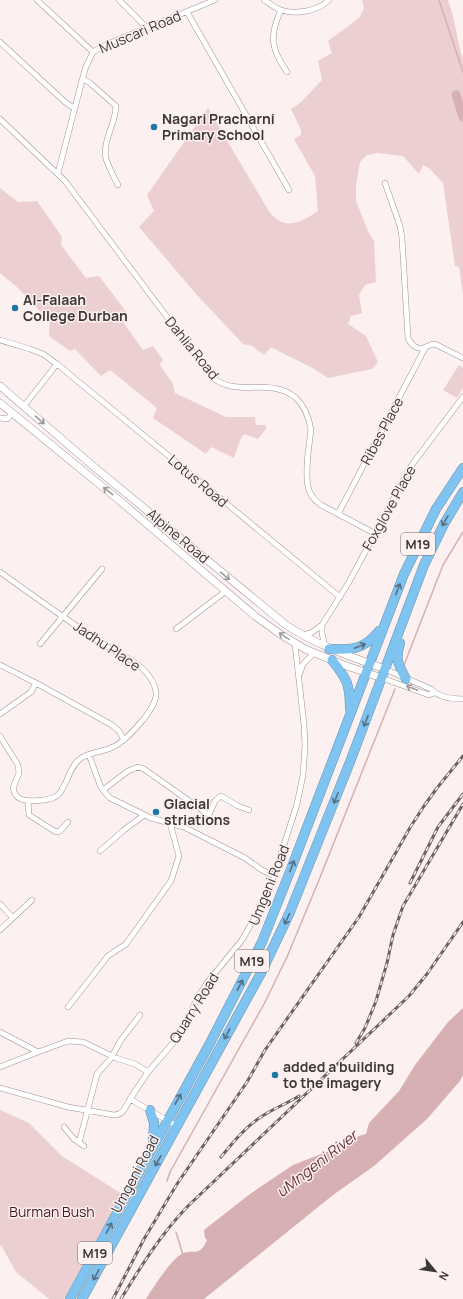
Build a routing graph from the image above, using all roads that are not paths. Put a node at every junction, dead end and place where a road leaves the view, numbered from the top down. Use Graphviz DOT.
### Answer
graph roads {
  1 [pos="37,0"];
  2 [pos="119,0"];
  3 [pos="215,0"];
  4 [pos="264,0"];
  5 [pos="329,0"];
  6 [pos="203,2"];
  7 [pos="281,10"];
  8 [pos="187,12"];
  9 [pos="147,28"];
  10 [pos="0,42"];
  11 [pos="93,52"];
  12 [pos="287,72"];
  13 [pos="83,79"];
  14 [pos="75,109"];
  15 [pos="0,119"];
  16 [pos="58,173"];
  17 [pos="385,183"];
  18 [pos="118,185"];
  19 [pos="289,190"];
  20 [pos="0,340"];
  21 [pos="425,348"];
  22 [pos="463,358"];
  23 [pos="57,364"];
  24 [pos="0,386"];
  25 [pos="463,397"];
  26 [pos="0,403"];
  27 [pos="24,406"];
  28 [pos="13,413"];
  29 [pos="0,418"];
  30 [pos="463,468"];
  31 [pos="114,482"];
  32 [pos="463,492"];
  33 [pos="120,501"];
  34 [pos="338,514"];
  35 [pos="374,533"];
  36 [pos="424,565"];
  37 [pos="102,569"];
  38 [pos="0,572"];
  39 [pos="226,591"];
  40 [pos="340,597"];
  41 [pos="62,616"];
  42 [pos="322,625"];
  43 [pos="384,626"];
  44 [pos="176,629"];
  45 [pos="301,636"];
  46 [pos="40,644"];
  47 [pos="295,644"];
  48 [pos="327,648"];
  49 [pos="314,654"];
  50 [pos="332,660"];
  51 [pos="369,664"];
  52 [pos="0,665"];
  53 [pos="366,672"];
  54 [pos="384,674"];
  55 [pos="300,678"];
  56 [pos="406,679"];
  57 [pos="36,683"];
  58 [pos="434,693"];
  59 [pos="463,699"];
  60 [pos="0,714"];
  61 [pos="350,716"];
  62 [pos="0,736"];
  63 [pos="124,740"];
  64 [pos="89,755"];
  65 [pos="103,790"];
  66 [pos="28,801"];
  67 [pos="249,810"];
  68 [pos="144,815"];
  69 [pos="68,822"];
  70 [pos="170,823"];
  71 [pos="100,851"];
  72 [pos="274,876"];
  73 [pos="32,900"];
  74 [pos="0,904"];
  75 [pos="13,918"];
  76 [pos="0,930"];
  77 [pos="68,1007"];
  78 [pos="140,1015"];
  79 [pos="0,1032"];
  80 [pos="38,1052"];
  81 [pos="112,1056"];
  82 [pos="0,1067"];
  83 [pos="148,1072"];
  84 [pos="0,1088"];
  85 [pos="130,1099"];
  86 [pos="89,1110"];
  87 [pos="150,1110"];
  88 [pos="167,1120"];
  89 [pos="177,1126"];
  90 [pos="64,1127"];
  91 [pos="153,1146"];
  92 [pos="70,1299"];
  93 [pos="82,1299"];
  1 -- 11 [label="street"];
  2 -- 9 [label="street"];
  3 -- 6 [label="street, Muscari Road"];
  4 -- 7 [label="street"];
  5 -- 7 [label="street"];
  6 -- 8 [label="street, Muscari Road"];
  7 -- 12 [label="street"];
  8 -- 9 [label="street, Muscari Road"];
  8 -- 19 [label="street"];
  9 -- 11 [label="street, Muscari Road"];
  10 -- 14 [label="street"];
  11 -- 13 [label="street, Muscari Road"];
  13 -- 14 [label="street, Muscari Road"];
  13 -- 18 [label="street"];
  14 -- 16 [label="street, Muscari Road"];
  15 -- 16 [label="street, Dahlia Road"];
  16 -- 34 [label="street, Dahlia Road"];
  17 -- 21 [label="street"];
  20 -- 23 [label="street, Lotus Road"];
  21 -- 22 [label="street"];
  21 -- 34 [label="street, Ribes Place"];
  23 -- 27 [label="street"];
  23 -- 40 [label="street, Lotus Road"];
  24 -- 27 [label="main road, Alpine Road"];
  25 -- 35 [label="street, Foxglove Place"];
  26 -- 28 [label="main road, Alpine Road"];
  27 -- 31 [label="main road, Alpine Road, one-way"];
  28 -- 29 [label="street"];
  33 -- 28 [label="main road, Alpine Road, one-way"];
  43 -- 30 [label="highway, Umgeni Road / M19, one-way"];
  31 -- 33 [label="main road"];
  31 -- 45 [label="main road, Alpine Road, one-way"];
  32 -- 36 [label="highway, Umgeni Road / M19, one-way"];
  33 -- 39 [label="main road, Alpine Road"];
  34 -- 35 [label="street, Dahlia Road"];
  35 -- 40 [label="street, Foxglove Place"];
  36 -- 54 [label="highway, Umgeni Road / M19"];
  36 -- 56 [label="highway"];
  37 -- 41 [label="street"];
  38 -- 41 [label="street, Jadhu Place"];
  39 -- 44 [label="street"];
  47 -- 39 [label="main road, Alpine Road, one-way"];
  40 -- 42 [label="street, Foxglove Place"];
  41 -- 46 [label="street"];
  41 -- 63 [label="street, Jadhu Place"];
  42 -- 45 [label="street, Foxglove Place"];
  42 -- 48 [label="street"];
  48 -- 43 [label="highway, one-way"];
  43 -- 51 [label="highway, Umgeni Road / M19"];
  45 -- 48 [label="main road, Alpine Road"];
  47 -- 49 [label="main road, Alpine Road"];
  47 -- 55 [label="street, Quarry Road"];
  48 -- 51 [label="main road, Alpine Road"];
  49 -- 50 [label="main road, Alpine Road"];
  49 -- 55 [label="street, Quarry Road"];
  50 -- 53 [label="main road, Alpine Road"];
  50 -- 61 [label="highway"];
  51 -- 53 [label="highway, Umgeni Road / M19"];
  51 -- 54 [label="main road, Alpine Road"];
  52 -- 57 [label="street"];
  53 -- 54 [label="main road, Alpine Road"];
  53 -- 61 [label="highway, Umgeni Road / M19"];
  54 -- 56 [label="street"];
  58 -- 54 [label="street, one-way"];
  54 -- 89 [label="highway, Umgeni Road / M19, one-way"];
  55 -- 72 [label="street, Quarry Road"];
  56 -- 58 [label="street"];
  57 -- 60 [label="street"];
  57 -- 63 [label="street"];
  58 -- 59 [label="street"];
  88 -- 61 [label="highway, Umgeni Road / M19, one-way"];
  62 -- 66 [label="street"];
  63 -- 64 [label="street"];
  64 -- 65 [label="street"];
  64 -- 66 [label="street"];
  65 -- 67 [label="street"];
  65 -- 68 [label="street"];
  66 -- 69 [label="street"];
  68 -- 70 [label="street"];
  68 -- 71 [label="street"];
  70 -- 72 [label="street"];
  70 -- 77 [label="street"];
  72 -- 83 [label="street, Quarry Road"];
  73 -- 75 [label="street"];
  74 -- 75 [label="street"];
  75 -- 76 [label="street"];
  78 -- 81 [label="street"];
  79 -- 80 [label="street"];
  80 -- 81 [label="street"];
  80 -- 82 [label="street"];
  81 -- 83 [label="street"];
  81 -- 86 [label="street"];
  83 -- 85 [label="street, Quarry Road"];
  84 -- 86 [label="street"];
  85 -- 86 [label="street, Quarry Road"];
  85 -- 87 [label="street"];
  86 -- 90 [label="street"];
  87 -- 88 [label="street"];
  87 -- 91 [label="highway"];
  88 -- 89 [label="street"];
  88 -- 91 [label="highway, Umgeni Road / M19"];
  89 -- 93 [label="highway, Umgeni Road / M19, one-way"];
  92 -- 91 [label="highway, Umgeni Road / M19, one-way"];
}
